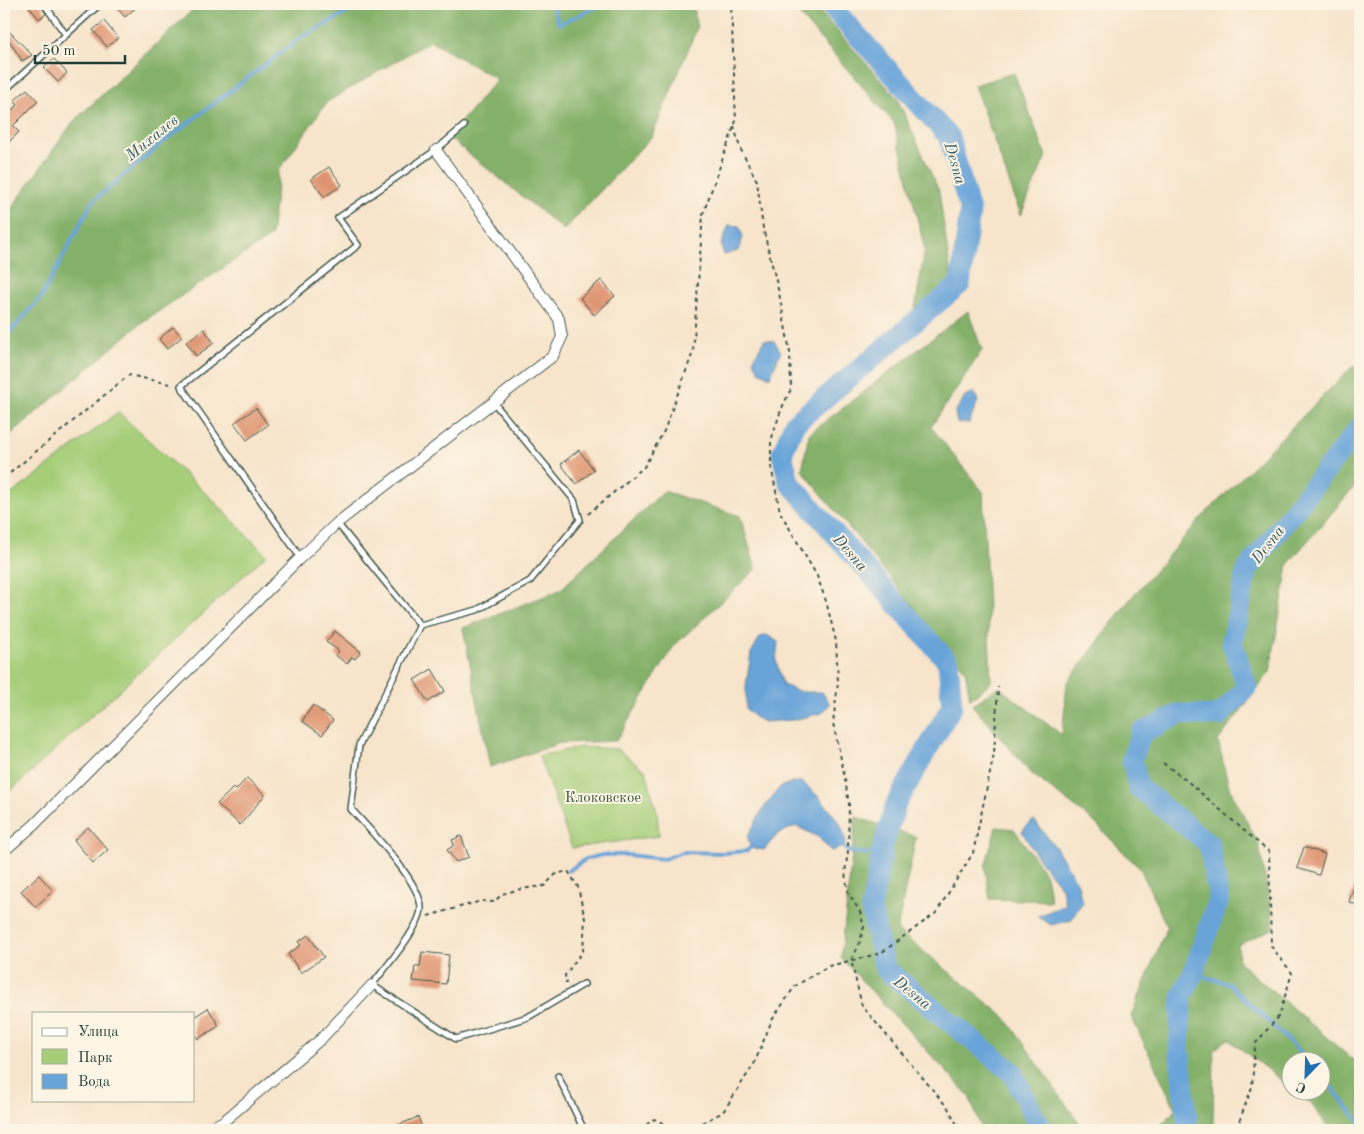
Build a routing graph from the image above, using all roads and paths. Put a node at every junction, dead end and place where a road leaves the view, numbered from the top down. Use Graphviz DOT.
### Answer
graph roads {
  1 [pos="44,4"];
  2 [pos="100,4"];
  3 [pos="731,4"];
  4 [pos="66,35"];
  5 [pos="4,91"];
  6 [pos="464,126"];
  7 [pos="734,126"];
  8 [pos="436,150"];
  9 [pos="181,386"];
  10 [pos="494,403"];
  11 [pos="4,478"];
  12 [pos="580,520"];
  13 [pos="337,523"];
  14 [pos="300,557"];
  15 [pos="420,625"];
  16 [pos="998,687"];
  17 [pos="1163,763"];
  18 [pos="4,851"];
  19 [pos="416,921"];
  20 [pos="851,960"];
  21 [pos="372,984"];
  22 [pos="584,984"];
  23 [pos="568,993"];
  24 [pos="558,1076"];
  25 [pos="206,1130"];
  26 [pos="584,1130"];
  27 [pos="640,1130"];
  28 [pos="679,1130"];
  29 [pos="688,1130"];
  30 [pos="960,1130"];
  31 [pos="1236,1130"];
  1 -- 4 [label="lane"];
  2 -- 4 [label="lane"];
  3 -- 7 [label="path"];
  4 -- 5 [label="lane"];
  6 -- 8 [label="lane"];
  7 -- 12 [label="path"];
  7 -- 20 [label="path"];
  8 -- 9 [label="lane"];
  8 -- 10 [label="street"];
  9 -- 11 [label="path"];
  9 -- 14 [label="lane"];
  10 -- 12 [label="lane"];
  10 -- 13 [label="street"];
  12 -- 15 [label="lane"];
  13 -- 14 [label="street"];
  13 -- 15 [label="lane"];
  14 -- 18 [label="street"];
  15 -- 19 [label="lane"];
  16 -- 20 [label="path"];
  17 -- 31 [label="path"];
  19 -- 21 [label="lane"];
  19 -- 23 [label="path"];
  20 -- 29 [label="path"];
  20 -- 30 [label="path"];
  21 -- 23 [label="lane"];
  21 -- 25 [label="street"];
  22 -- 23 [label="lane"];
  24 -- 26 [label="lane"];
  27 -- 28 [label="path"];
}
